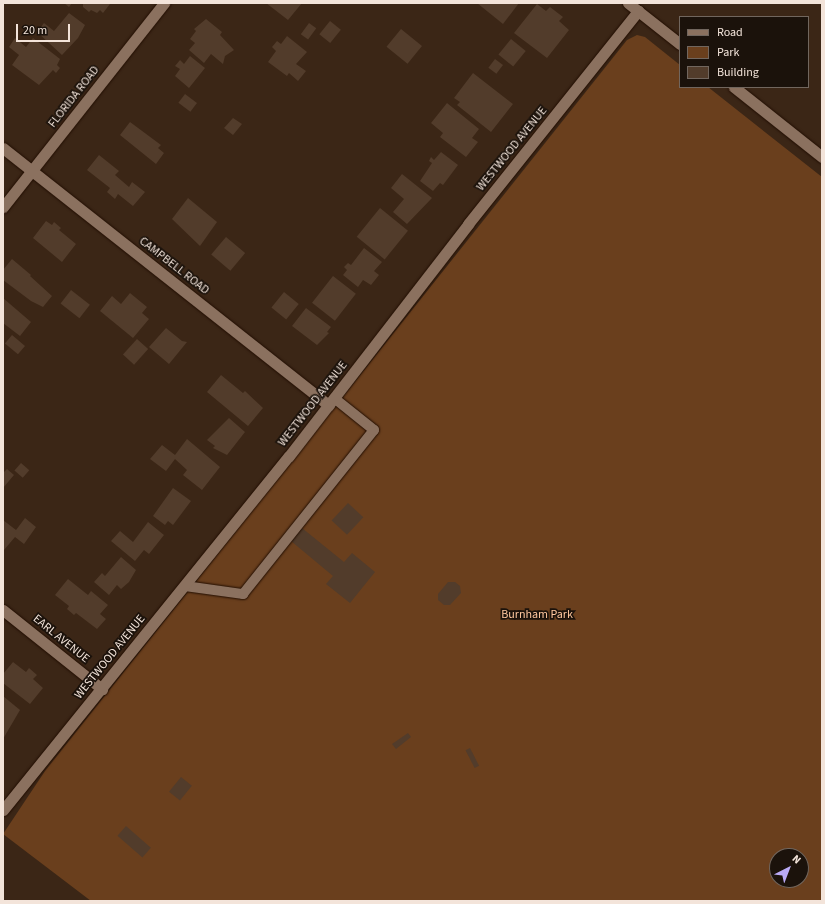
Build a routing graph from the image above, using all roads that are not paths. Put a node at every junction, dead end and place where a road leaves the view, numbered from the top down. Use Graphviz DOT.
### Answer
graph roads {
  1 [pos="164,3"];
  2 [pos="628,3"];
  3 [pos="638,11"];
  4 [pos="679,43"];
  5 [pos="735,88"];
  6 [pos="3,148"];
  7 [pos="822,157"];
  8 [pos="32,171"];
  9 [pos="3,208"];
  10 [pos="331,401"];
  11 [pos="185,586"];
  12 [pos="3,610"];
  13 [pos="102,689"];
  14 [pos="3,810"];
  1 -- 8 [label="street, FLORIDA ROAD"];
  2 -- 3 [label="street"];
  3 -- 4 [label="street"];
  3 -- 10 [label="street, WESTWOOD AVENUE"];
  5 -- 7 [label="street"];
  6 -- 8 [label="street, CAMPBELL ROAD"];
  8 -- 9 [label="street, FLORIDA ROAD"];
  8 -- 10 [label="street, CAMPBELL ROAD"];
  10 -- 11 [label="street, WESTWOOD AVENUE"];
  10 -- 11 [label="lane"];
  11 -- 13 [label="street, WESTWOOD AVENUE"];
  12 -- 13 [label="street, EARL AVENUE"];
  13 -- 14 [label="street, WESTWOOD AVENUE"];
}
